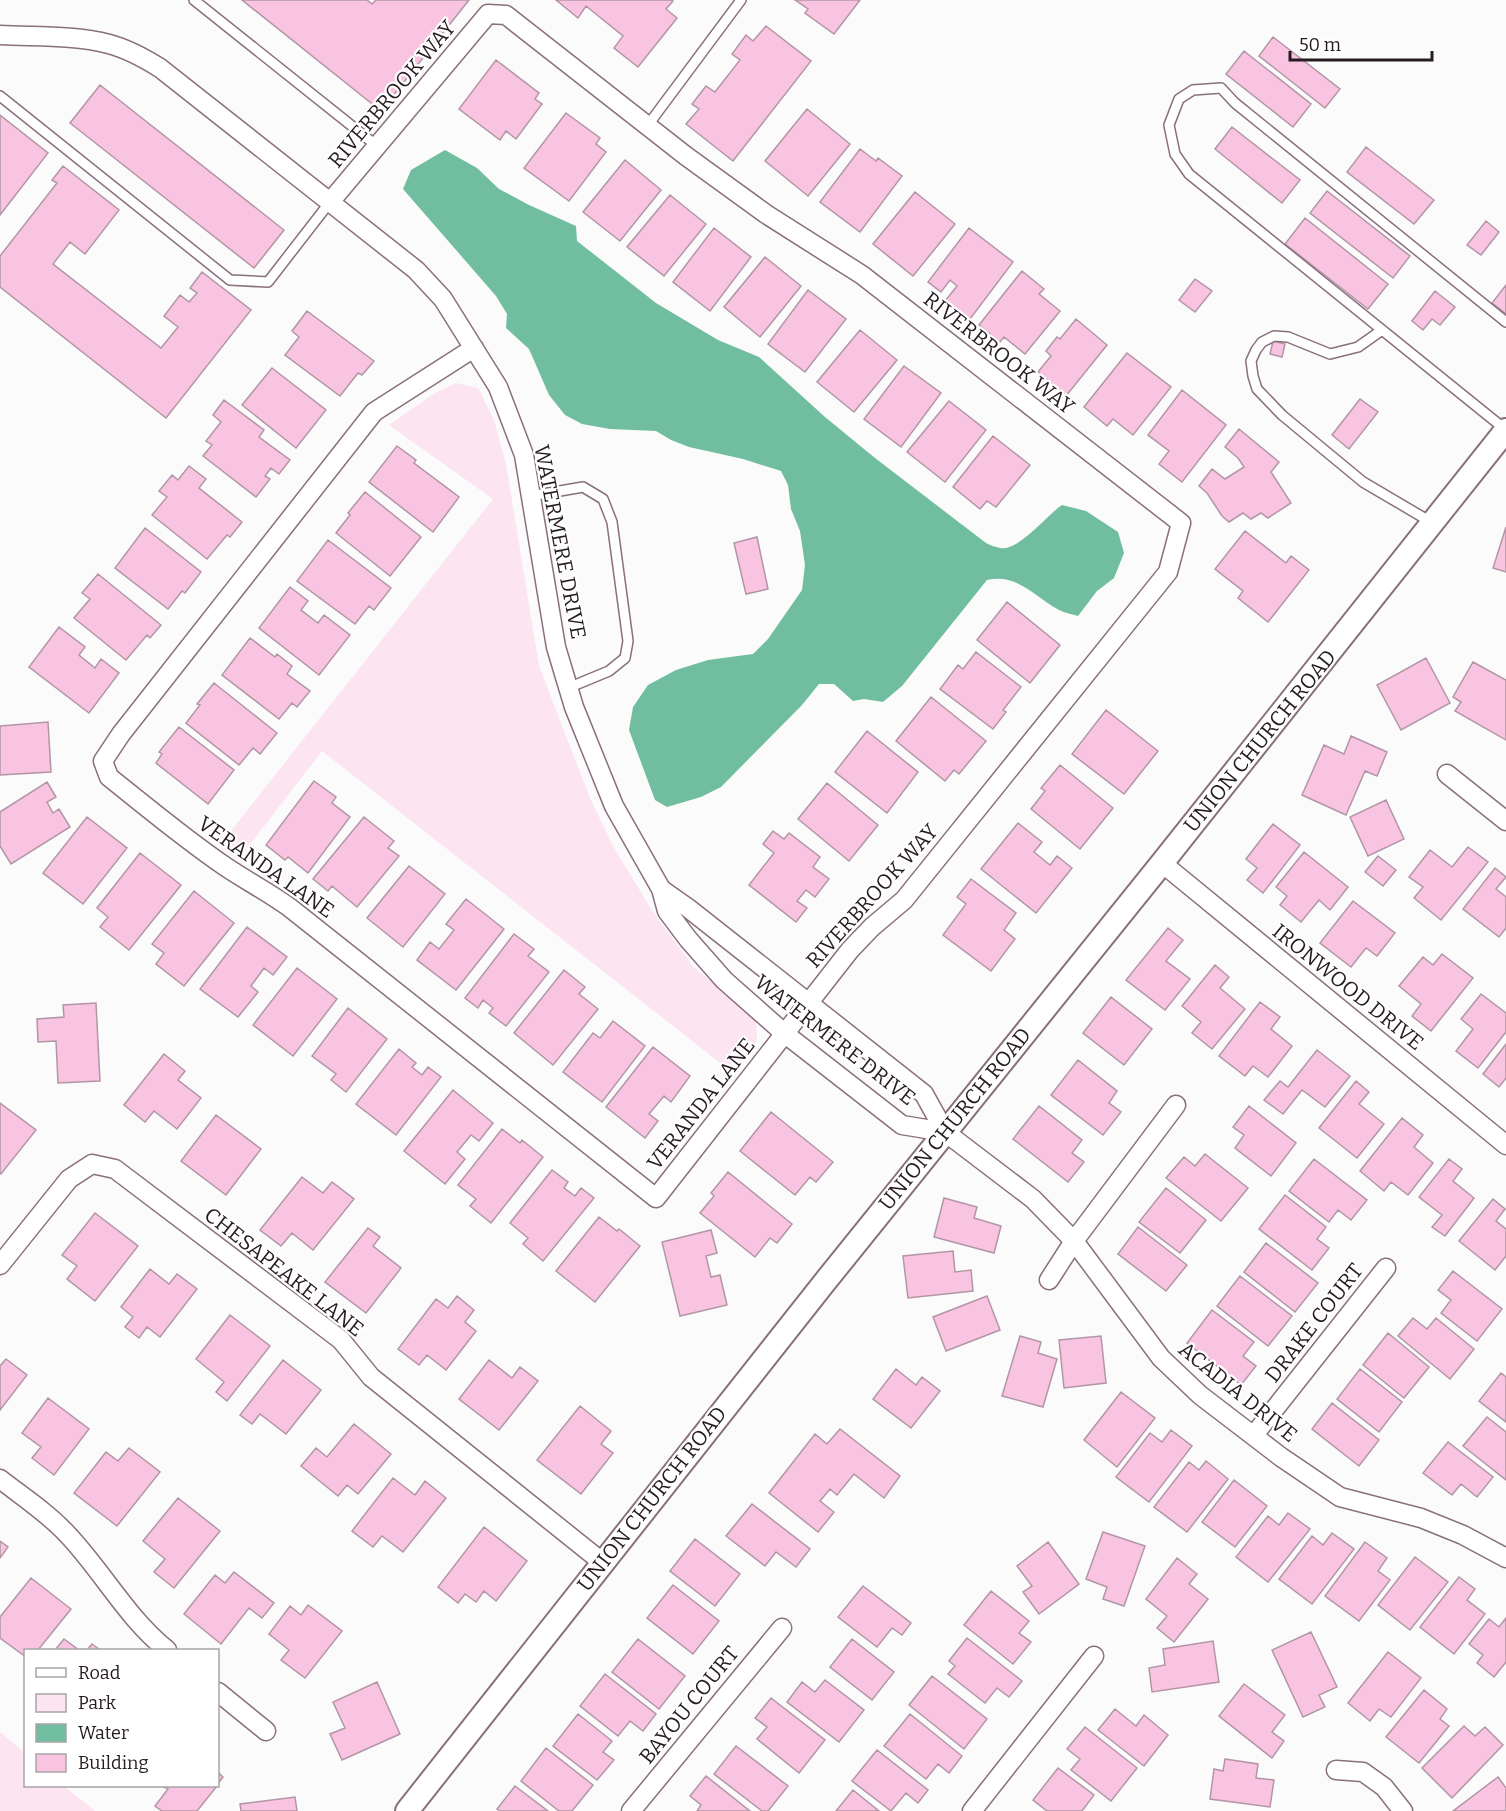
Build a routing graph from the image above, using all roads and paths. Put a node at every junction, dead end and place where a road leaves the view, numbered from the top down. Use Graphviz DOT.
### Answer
graph roads {
  1 [pos="194,0"];
  2 [pos="741,0"];
  3 [pos="0,35"];
  4 [pos="0,96"];
  5 [pos="648,125"];
  6 [pos="377,147"];
  7 [pos="330,202"];
  8 [pos="1506,322"];
  9 [pos="1382,330"];
  10 [pos="474,348"];
  11 [pos="1506,430"];
  12 [pos="531,496"];
  13 [pos="1433,524"];
  14 [pos="568,688"];
  15 [pos="1447,774"];
  16 [pos="1506,821"];
  17 [pos="1162,863"];
  18 [pos="661,889"];
  19 [pos="808,1003"];
  20 [pos="784,1033"];
  21 [pos="1176,1105"];
  22 [pos="945,1132"];
  23 [pos="1506,1145"];
  24 [pos="1074,1241"];
  25 [pos="0,1265"];
  26 [pos="1386,1268"];
  27 [pos="1048,1280"];
  28 [pos="1254,1435"];
  29 [pos="0,1479"];
  30 [pos="1506,1558"];
  31 [pos="602,1562"];
  32 [pos="782,1628"];
  33 [pos="166,1649"];
  34 [pos="1094,1656"];
  35 [pos="219,1693"];
  36 [pos="266,1731"];
  37 [pos="1336,1770"];
  38 [pos="416,1808"];
  39 [pos="631,1811"];
  40 [pos="972,1811"];
  41 [pos="1403,1811"];
  1 -- 6 [label="lane"];
  2 -- 5 [label="lane"];
  3 -- 7 [label="street, WATERMERE DRIVE"];
  4 -- 7 [label="lane"];
  5 -- 6 [label="street, RIVERBROOK WAY"];
  5 -- 19 [label="street, RIVERBROOK WAY"];
  6 -- 7 [label="street, RIVERBROOK WAY"];
  7 -- 10 [label="street, WATERMERE DRIVE"];
  8 -- 9 [label="lane"];
  9 -- 11 [label="lane"];
  9 -- 13 [label="lane"];
  10 -- 12 [label="street, WATERMERE DRIVE"];
  10 -- 20 [label="street, VERANDA LANE"];
  11 -- 13 [label="street, UNION CHURCH ROAD"];
  12 -- 14 [label="street, WATERMERE DRIVE"];
  12 -- 14 [label="lane"];
  13 -- 17 [label="street, UNION CHURCH ROAD"];
  14 -- 18 [label="street, WATERMERE DRIVE"];
  15 -- 16 [label="street"];
  17 -- 22 [label="street, UNION CHURCH ROAD"];
  17 -- 23 [label="street, IRONWOOD DRIVE"];
  18 -- 19 [label="street, WATERMERE DRIVE"];
  18 -- 20 [label="street, WATERMERE DRIVE"];
  19 -- 20 [label="street, VERANDA LANE"];
  19 -- 22 [label="street, WATERMERE DRIVE"];
  20 -- 22 [label="street, WATERMERE DRIVE"];
  21 -- 24 [label="street"];
  22 -- 24 [label="street, ACADIA DRIVE"];
  22 -- 31 [label="street, UNION CHURCH ROAD"];
  24 -- 27 [label="street"];
  24 -- 28 [label="street, ACADIA DRIVE"];
  25 -- 31 [label="street, CHESAPEAKE LANE"];
  26 -- 28 [label="street, DRAKE COURT"];
  28 -- 30 [label="street, ACADIA DRIVE"];
  29 -- 33 [label="street"];
  31 -- 38 [label="street, UNION CHURCH ROAD"];
  32 -- 39 [label="street, BAYOU COURT"];
  34 -- 40 [label="street"];
  35 -- 36 [label="street"];
  37 -- 41 [label="street"];
}
